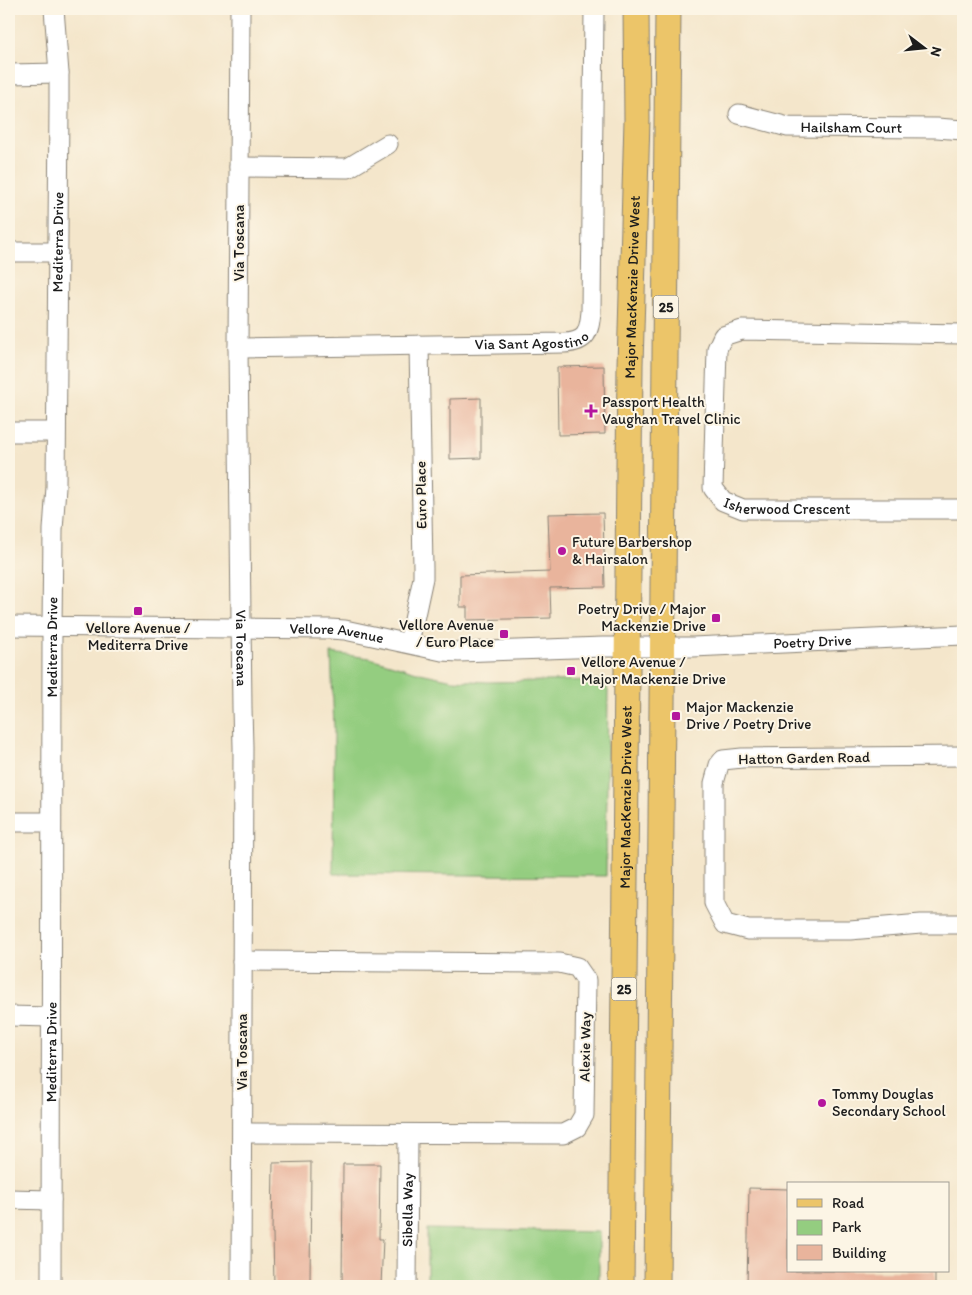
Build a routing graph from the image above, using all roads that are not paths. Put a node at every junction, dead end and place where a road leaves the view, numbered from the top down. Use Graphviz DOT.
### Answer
graph roads {
  1 [pos="54,9"];
  2 [pos="240,9"];
  3 [pos="594,9"];
  4 [pos="636,9"];
  5 [pos="668,9"];
  6 [pos="59,73"];
  7 [pos="9,74"];
  8 [pos="740,114"];
  9 [pos="963,130"];
  10 [pos="388,144"];
  11 [pos="239,167"];
  12 [pos="9,252"];
  13 [pos="58,252"];
  14 [pos="963,334"];
  15 [pos="418,345"];
  16 [pos="238,348"];
  17 [pos="9,432"];
  18 [pos="56,432"];
  19 [pos="963,509"];
  20 [pos="9,626"];
  21 [pos="52,627"];
  22 [pos="241,627"];
  23 [pos="963,635"];
  24 [pos="409,643"];
  25 [pos="627,647"];
  26 [pos="663,647"];
  27 [pos="963,756"];
  28 [pos="9,822"];
  29 [pos="52,822"];
  30 [pos="963,924"];
  31 [pos="242,961"];
  32 [pos="9,1016"];
  33 [pos="51,1017"];
  34 [pos="243,1133"];
  35 [pos="408,1134"];
  36 [pos="9,1199"];
  37 [pos="51,1200"];
  38 [pos="51,1286"];
  39 [pos="241,1286"];
  40 [pos="407,1286"];
  41 [pos="621,1286"];
  42 [pos="657,1286"];
  1 -- 6 [label="street, Mediterra Drive"];
  2 -- 11 [label="street, Via Toscana"];
  3 -- 15 [label="street, Via Sant Agostino"];
  4 -- 25 [label="main road, Major MacKenzie Drive West / 25"];
  5 -- 26 [label="main road, 25"];
  6 -- 7 [label="street"];
  6 -- 13 [label="street, Mediterra Drive"];
  8 -- 9 [label="street, Hailsham Court"];
  10 -- 11 [label="street"];
  11 -- 16 [label="street, Via Toscana"];
  12 -- 13 [label="street"];
  13 -- 18 [label="street, Mediterra Drive"];
  14 -- 19 [label="street, Isherwood Crescent"];
  15 -- 16 [label="street, Via Sant Agostino"];
  15 -- 24 [label="street, Euro Place"];
  16 -- 22 [label="street, Via Toscana"];
  17 -- 18 [label="street"];
  18 -- 21 [label="street, Mediterra Drive"];
  20 -- 21 [label="street, Vellore Avenue"];
  21 -- 22 [label="street, Vellore Avenue"];
  21 -- 29 [label="street, Mediterra Drive"];
  22 -- 24 [label="street, Vellore Avenue"];
  22 -- 31 [label="street, Via Toscana"];
  23 -- 26 [label="street, Poetry Drive"];
  24 -- 25 [label="street, Vellore Avenue"];
  25 -- 26 [label="street, Vellore Avenue"];
  25 -- 41 [label="main road, Major MacKenzie Drive West / 25"];
  26 -- 42 [label="main road, 25"];
  27 -- 30 [label="street, Hatton Garden Road"];
  28 -- 29 [label="street"];
  29 -- 33 [label="street, Mediterra Drive"];
  31 -- 34 [label="street, Via Toscana"];
  31 -- 35 [label="street, Alexie Way"];
  32 -- 33 [label="street"];
  33 -- 37 [label="street, Mediterra Drive"];
  34 -- 35 [label="street, Alexie Way"];
  34 -- 39 [label="street, Via Toscana"];
  35 -- 40 [label="street, Sibella Way"];
  36 -- 37 [label="street"];
  37 -- 38 [label="street, Mediterra Drive"];
}
